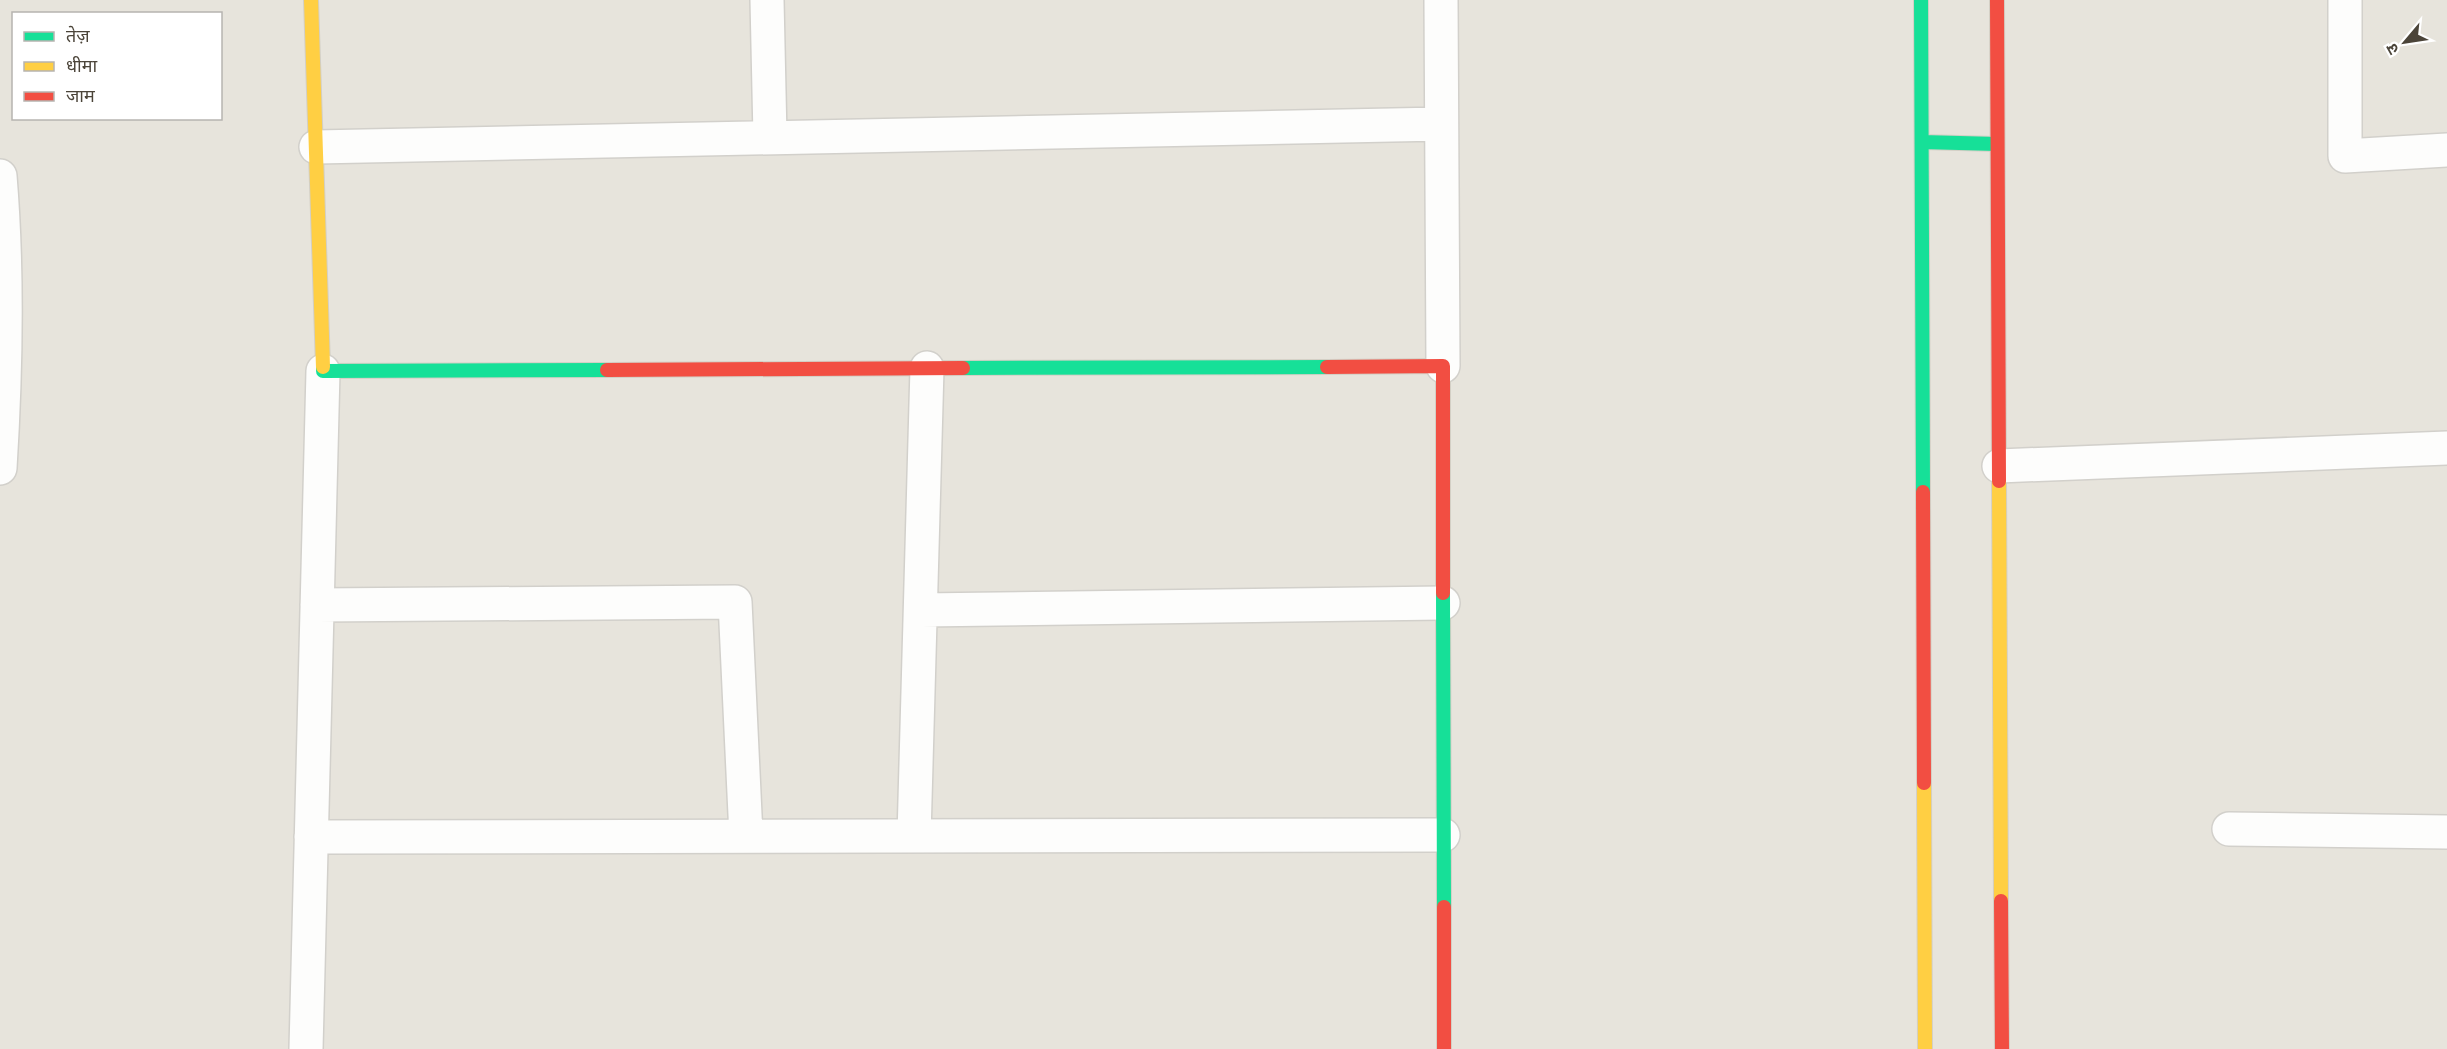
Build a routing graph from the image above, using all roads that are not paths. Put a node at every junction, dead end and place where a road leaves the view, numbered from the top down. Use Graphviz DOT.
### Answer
graph roads {
  1 [pos="311,0"];
  2 [pos="767,0"];
  3 [pos="1441,0"];
  4 [pos="1921,0"];
  5 [pos="1996,0"];
  6 [pos="2345,0"];
  7 [pos="1442,124"];
  8 [pos="770,137"];
  9 [pos="1922,142"];
  10 [pos="1997,144"];
  11 [pos="316,147"];
  12 [pos="2447,150"];
  13 [pos="0,176"];
  14 [pos="1443,366"];
  15 [pos="927,368"];
  16 [pos="323,371"];
  17 [pos="2447,448"];
  18 [pos="1999,466"];
  19 [pos="0,467"];
  20 [pos="1443,603"];
  21 [pos="317,605"];
  22 [pos="921,610"];
  23 [pos="2229,830"];
  24 [pos="2447,832"];
  25 [pos="1443,835"];
  26 [pos="746,836"];
  27 [pos="914,836"];
  28 [pos="311,837"];
  29 [pos="306,1049"];
  30 [pos="1444,1049"];
  31 [pos="1925,1049"];
  32 [pos="2002,1049"];
  1 -- 11 [label="street"];
  2 -- 8 [label="street"];
  3 -- 7 [label="street"];
  4 -- 9 [label="street"];
  5 -- 10 [label="street"];
  6 -- 12 [label="street"];
  7 -- 8 [label="street"];
  7 -- 14 [label="street"];
  8 -- 11 [label="street"];
  9 -- 10 [label="street"];
  9 -- 31 [label="street"];
  10 -- 18 [label="street"];
  11 -- 16 [label="street"];
  13 -- 19 [label="street"];
  14 -- 15 [label="street"];
  14 -- 20 [label="street"];
  15 -- 16 [label="street"];
  15 -- 22 [label="street"];
  16 -- 21 [label="street"];
  17 -- 18 [label="street"];
  18 -- 32 [label="street"];
  20 -- 22 [label="street"];
  20 -- 25 [label="street"];
  21 -- 26 [label="street"];
  21 -- 28 [label="street"];
  22 -- 27 [label="street"];
  23 -- 24 [label="street"];
  25 -- 27 [label="street"];
  25 -- 30 [label="street"];
  26 -- 27 [label="street"];
  26 -- 28 [label="street"];
  28 -- 29 [label="street"];
}
